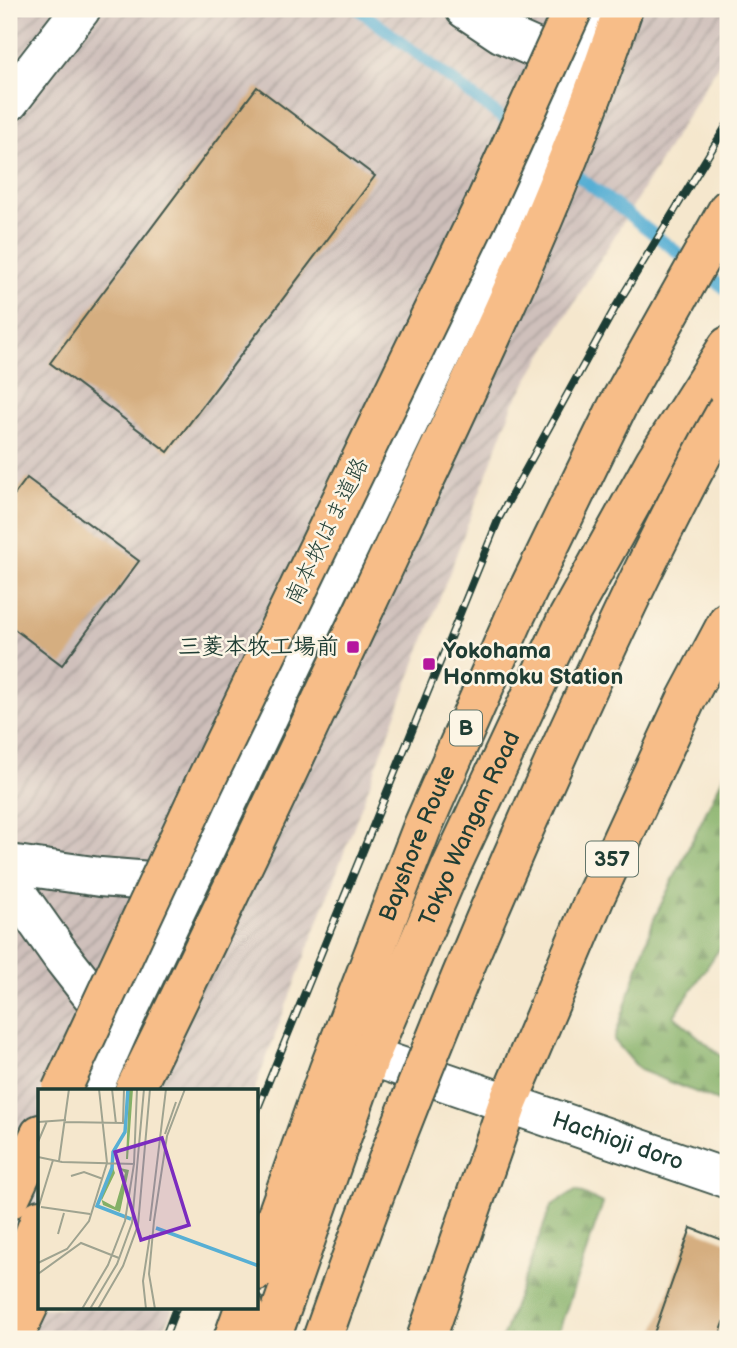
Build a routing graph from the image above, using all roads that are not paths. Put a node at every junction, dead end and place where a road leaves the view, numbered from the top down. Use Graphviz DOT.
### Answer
graph roads {
  1 [pos="81,9"];
  2 [pos="465,9"];
  3 [pos="573,9"];
  4 [pos="593,9"];
  5 [pos="606,9"];
  6 [pos="623,9"];
  7 [pos="578,67"];
  8 [pos="9,102"];
  9 [pos="728,209"];
  10 [pos="728,346"];
  11 [pos="728,408"];
  12 [pos="728,621"];
  13 [pos="204,784"];
  14 [pos="9,864"];
  15 [pos="9,881"];
  16 [pos="188,884"];
  17 [pos="118,1030"];
  18 [pos="370,1056"];
  19 [pos="62,1089"];
  20 [pos="83,1089"];
  21 [pos="91,1089"];
  22 [pos="91,1089"];
  23 [pos="135,1089"];
  24 [pos="508,1103"];
  25 [pos="38,1138"];
  26 [pos="725,1171"];
  27 [pos="38,1183"];
  28 [pos="9,1200"];
  29 [pos="38,1204"];
  30 [pos="38,1224"];
  31 [pos="9,1244"];
  32 [pos="259,1265"];
  33 [pos="9,1266"];
  34 [pos="38,1286"];
  35 [pos="9,1303"];
  36 [pos="243,1310"];
  37 [pos="13,1339"];
  38 [pos="233,1339"];
  39 [pos="271,1339"];
  40 [pos="322,1339"];
  41 [pos="426,1339"];
  1 -- 8 [label="street"];
  2 -- 7 [label="street"];
  3 -- 13 [label="highway, 南本牧はま道路, bridge"];
  4 -- 20 [label="highway, 南本牧はま道路"];
  5 -- 7 [label="street"];
  6 -- 23 [label="highway"];
  7 -- 16 [label="street"];
  9 -- 32 [label="highway, Bayshore Route / B"];
  10 -- 18 [label="highway, Tokyo Wangan Road"];
  11 -- 40 [label="highway, bridge"];
  12 -- 24 [label="highway, 357"];
  13 -- 19 [label="highway, 南本牧はま道路, bridge"];
  13 -- 21 [label="highway, bridge"];
  14 -- 16 [label="street"];
  15 -- 17 [label="street"];
  16 -- 17 [label="street"];
  17 -- 22 [label="street"];
  18 -- 24 [label="street, Hachioji doro"];
  18 -- 39 [label="highway, Tokyo Wangan Road"];
  24 -- 26 [label="street, Hachioji doro"];
  24 -- 41 [label="highway, 357"];
  25 -- 28 [label="highway"];
  27 -- 31 [label="highway"];
  29 -- 33 [label="street"];
  30 -- 35 [label="highway"];
  34 -- 37 [label="highway"];
  36 -- 38 [label="highway"];
}
